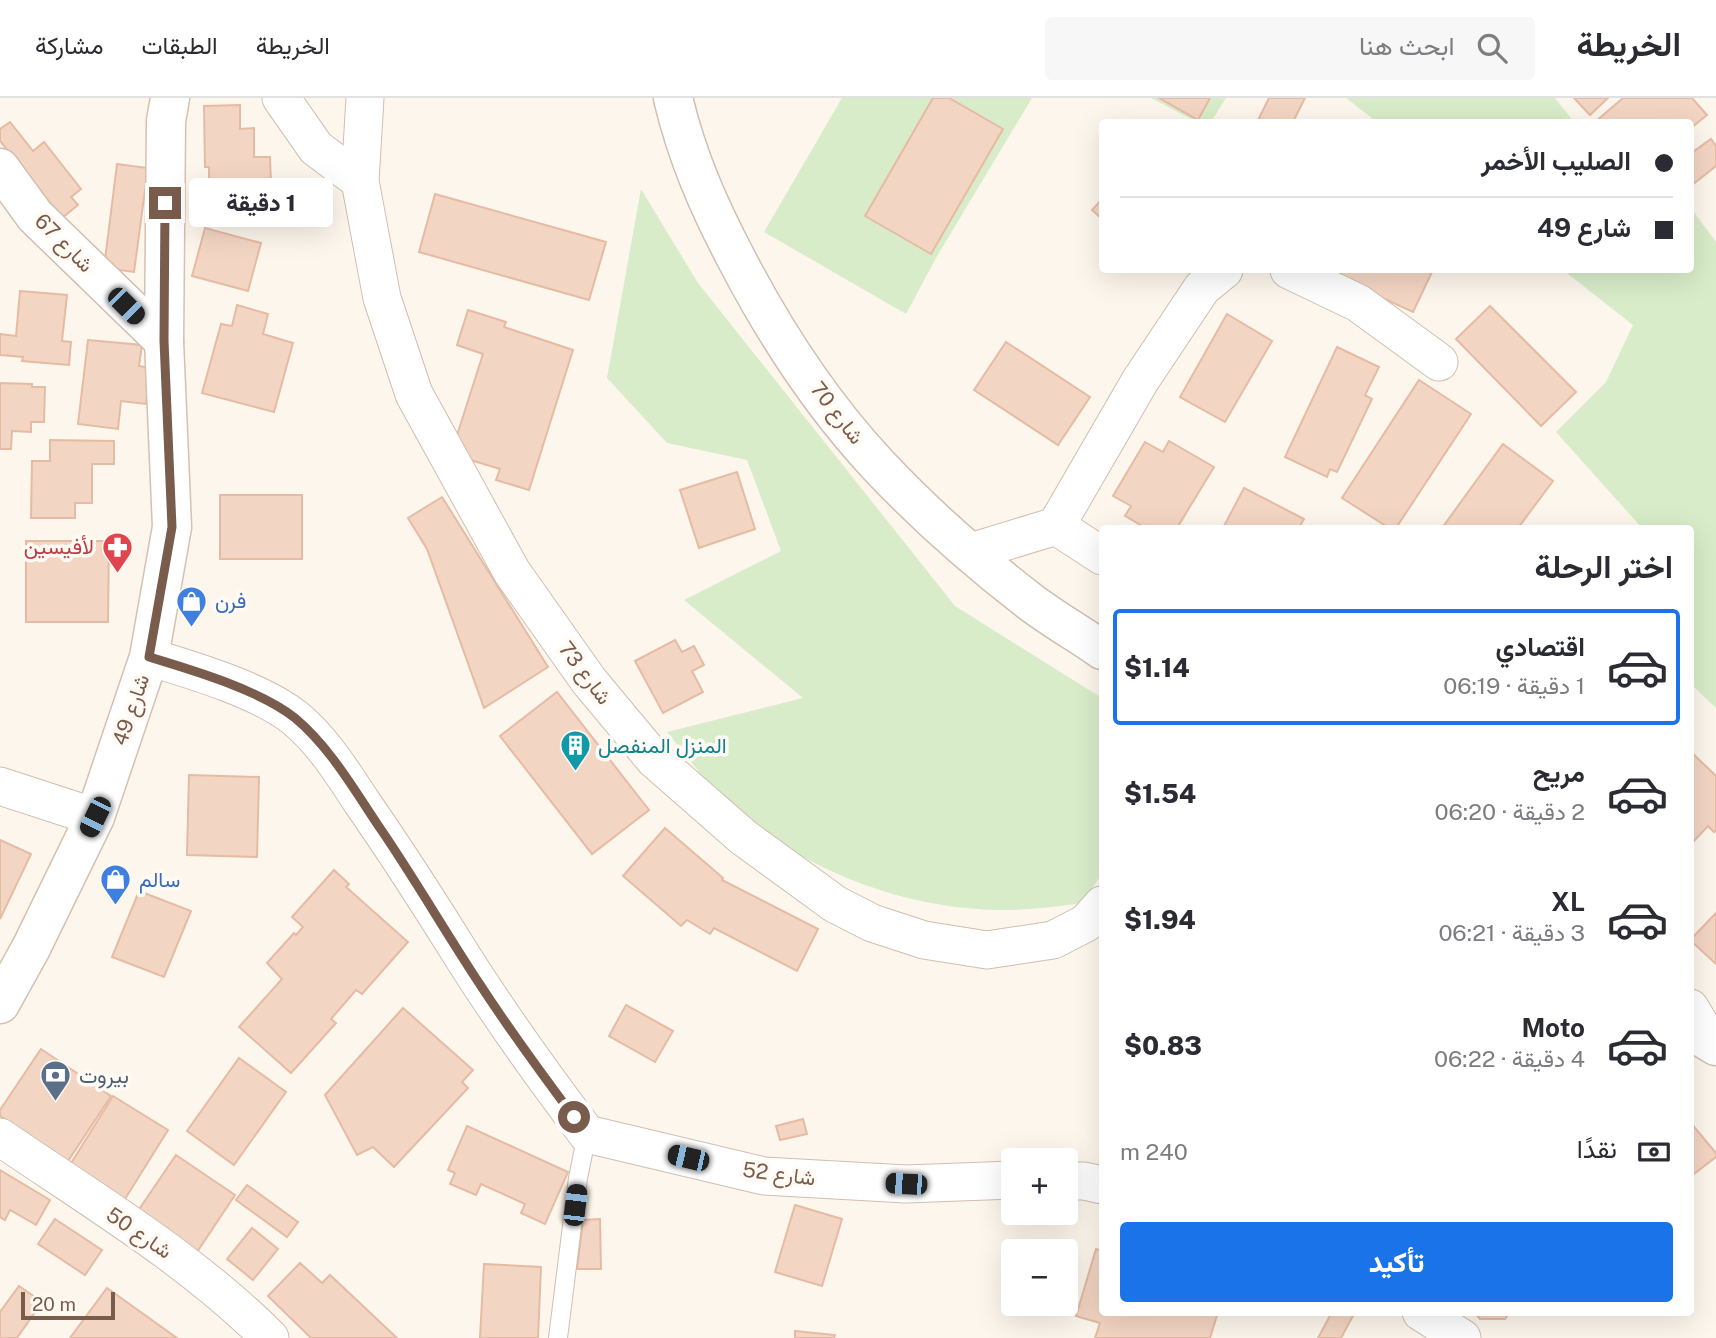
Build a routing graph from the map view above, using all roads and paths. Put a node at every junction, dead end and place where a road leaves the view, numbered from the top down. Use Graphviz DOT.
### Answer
graph roads {
  1 [pos="170,98"];
  2 [pos="281,98"];
  3 [pos="365,98"];
  4 [pos="673,98"];
  5 [pos="0,168"];
  6 [pos="360,181"];
  7 [pos="1220,273"];
  8 [pos="1295,273"];
  9 [pos="164,341"];
  10 [pos="1439,362"];
  11 [pos="1056,526"];
  12 [pos="971,552"];
  13 [pos="1099,554"];
  14 [pos="1099,648"];
  15 [pos="149,657"];
  16 [pos="0,786"];
  17 [pos="95,817"];
  18 [pos="1099,908"];
  19 [pos="0,1004"];
  20 [pos="1694,1015"];
  21 [pos="1706,1040"];
  22 [pos="587,1134"];
  23 [pos="0,1137"];
  24 [pos="1001,1180"];
  25 [pos="1078,1181"];
  26 [pos="1099,1184"];
  27 [pos="1427,1316"];
  28 [pos="270,1338"];
  29 [pos="558,1338"];
  30 [pos="1461,1338"];
  1 -- 9 [label="street, شارع 49"];
  2 -- 6 [label="street"];
  3 -- 6 [label="street, شارع 73"];
  4 -- 12 [label="street, شارع 70"];
  5 -- 9 [label="street, شارع 67"];
  6 -- 18 [label="street, شارع 73"];
  7 -- 11 [label="street"];
  8 -- 10 [label="street"];
  9 -- 15 [label="street, شارع 49"];
  11 -- 12 [label="street"];
  11 -- 13 [label="street"];
  12 -- 14 [label="street, شارع 70"];
  15 -- 17 [label="street, شارع 49"];
  15 -- 22 [label="street"];
  16 -- 17 [label="street"];
  17 -- 19 [label="street, شارع 49"];
  20 -- 21 [label="street"];
  22 -- 24 [label="street, شارع 52"];
  22 -- 29 [label="lane"];
  23 -- 28 [label="street, شارع 50"];
  25 -- 26 [label="street"];
  27 -- 30 [label="street"];
}
